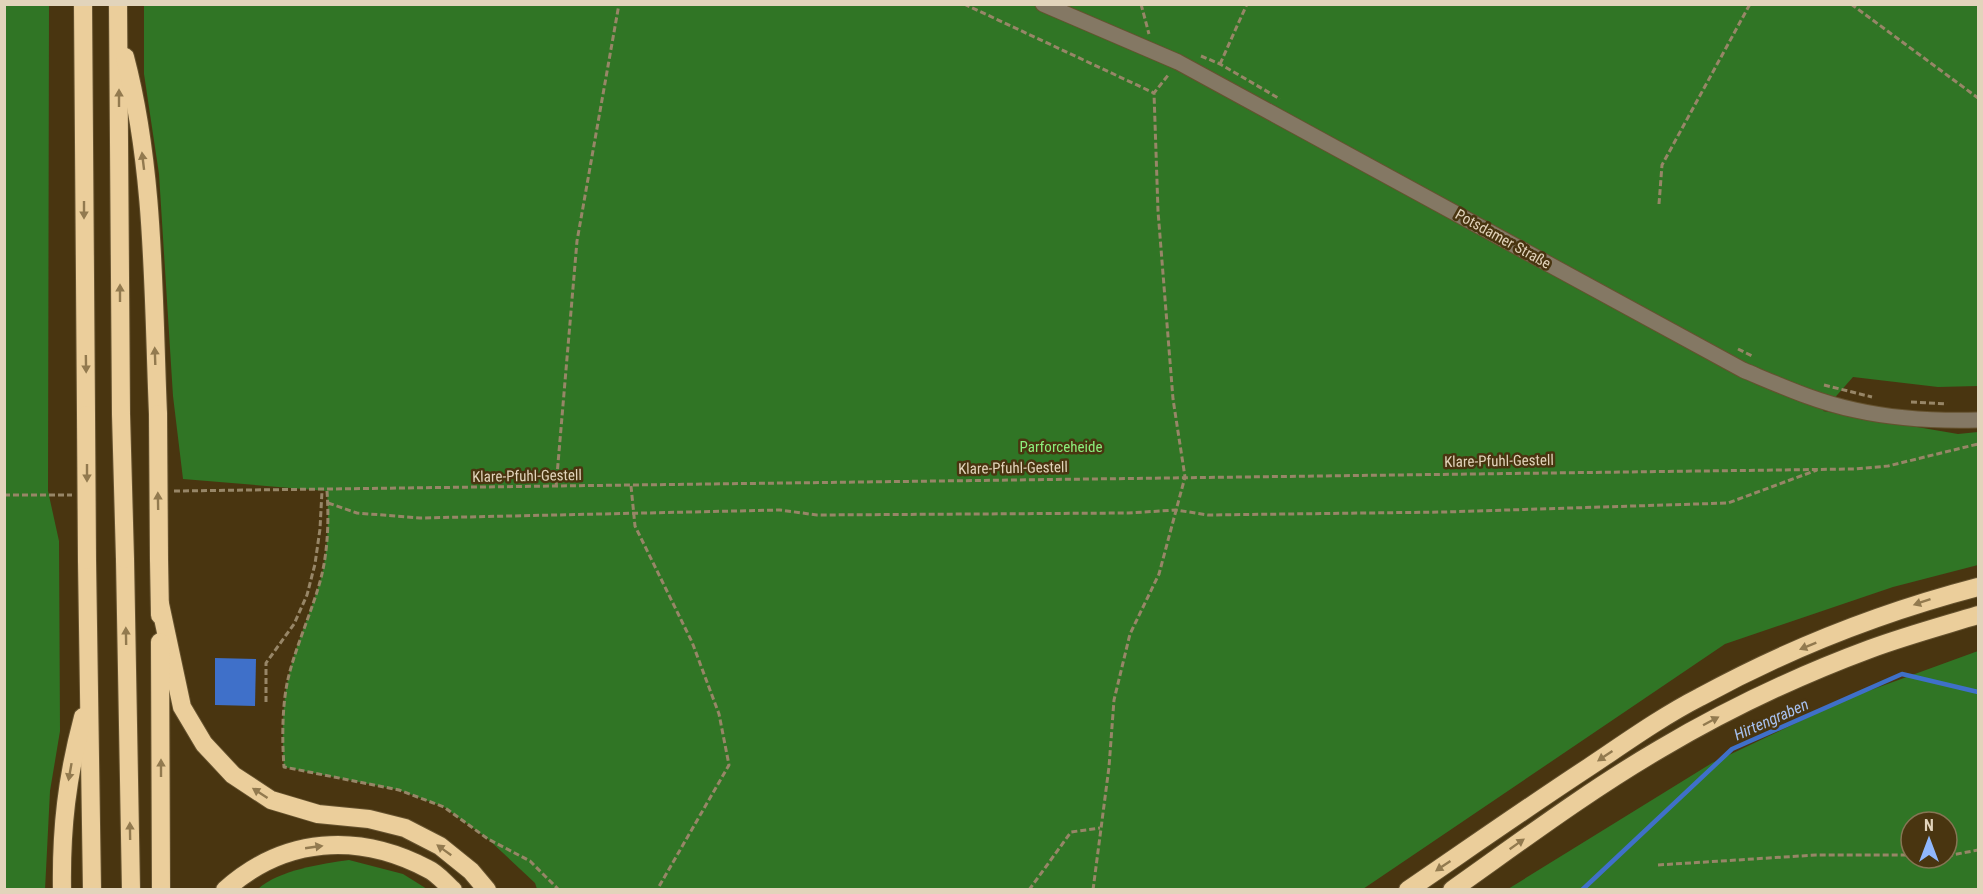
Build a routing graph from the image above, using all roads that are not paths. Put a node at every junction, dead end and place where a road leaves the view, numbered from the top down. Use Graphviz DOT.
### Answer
graph roads {
  1 [pos="83,4"];
  2 [pos="118,4"];
  3 [pos="1043,4"];
  4 [pos="118,33"];
  5 [pos="1978,420"];
  6 [pos="1978,587"];
  7 [pos="160,604"];
  8 [pos="1978,615"];
  9 [pos="89,695"];
  10 [pos="62,890"];
  11 [pos="92,890"];
  12 [pos="131,890"];
  13 [pos="161,890"];
  14 [pos="225,890"];
  15 [pos="453,890"];
  16 [pos="487,890"];
  17 [pos="1408,890"];
  18 [pos="1452,890"];
  1 -- 9 [label="highway, one-way, bridge"];
  2 -- 4 [label="highway"];
  3 -- 5 [label="street, Potsdamer Straße"];
  7 -- 4 [label="highway, one-way, bridge"];
  12 -- 4 [label="highway, one-way, bridge"];
  6 -- 17 [label="highway, one-way"];
  13 -- 7 [label="highway, one-way"];
  16 -- 7 [label="highway, one-way"];
  18 -- 8 [label="highway, one-way"];
  9 -- 10 [label="highway, one-way"];
  9 -- 11 [label="highway"];
  14 -- 15 [label="highway, one-way"];
}
